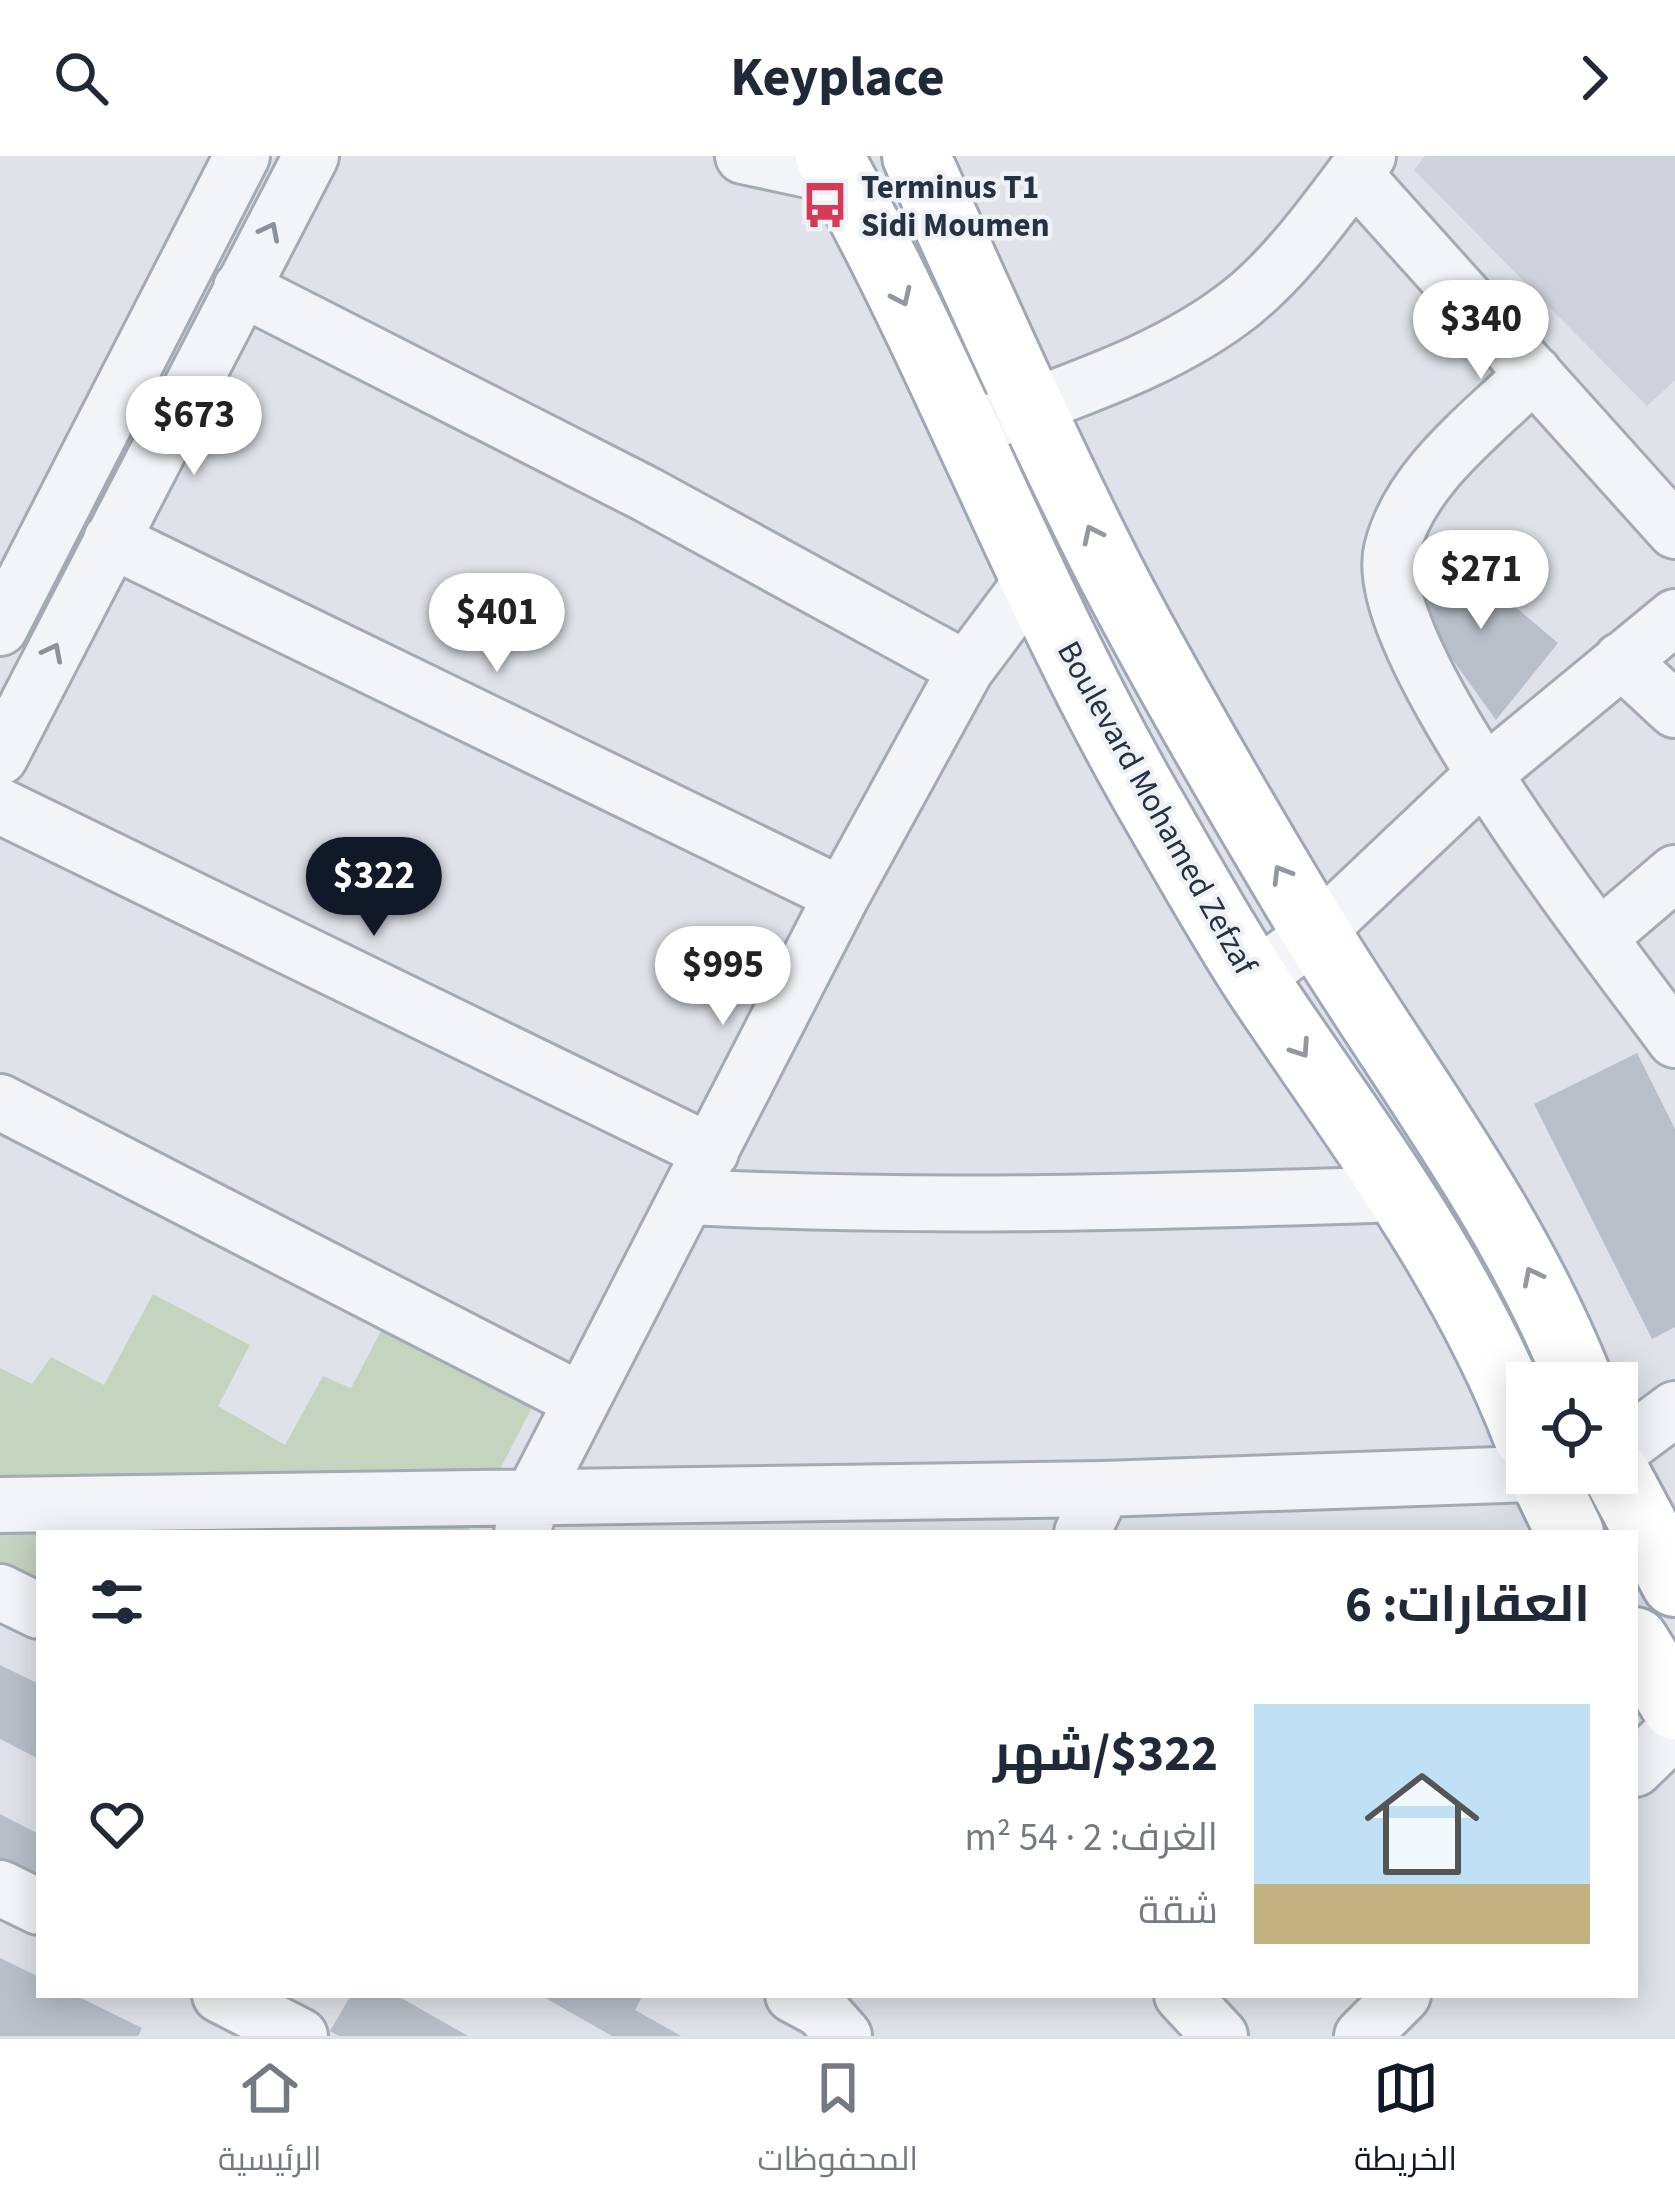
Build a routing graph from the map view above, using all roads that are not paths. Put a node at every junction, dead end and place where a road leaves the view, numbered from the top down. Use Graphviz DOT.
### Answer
graph roads {
  1 [pos="242,156"];
  2 [pos="311,156"];
  3 [pos="743,156"];
  4 [pos="916,156"];
  5 [pos="1361,165"];
  6 [pos="835,166"];
  7 [pos="241,288"];
  8 [pos="1534,374"];
  9 [pos="1030,406"];
  10 [pos="965,432"];
  11 [pos="1675,531"];
  12 [pos="111,540"];
  13 [pos="1032,581"];
  14 [pos="1675,617"];
  15 [pos="0,628"];
  16 [pos="1622,661"];
  17 [pos="966,668"];
  18 [pos="1675,710"];
  19 [pos="0,757"];
  20 [pos="1481,777"];
  21 [pos="0,806"];
  22 [pos="1675,873"];
  23 [pos="842,895"];
  24 [pos="1316,933"];
  25 [pos="1600,937"];
  26 [pos="1254,979"];
  27 [pos="1675,1040"];
  28 [pos="0,1102"];
  29 [pos="700,1174"];
  30 [pos="1399,1194"];
  31 [pos="1570,1362"];
  32 [pos="1506,1378"];
  33 [pos="582,1401"];
  34 [pos="1675,1409"];
  35 [pos="1638,1436"];
  36 [pos="1506,1481"];
  37 [pos="1627,1494"];
  38 [pos="0,1504"];
  39 [pos="1092,1511"];
  40 [pos="537,1520"];
  41 [pos="1675,1583"];
  42 [pos="0,1592"];
  43 [pos="36,1610"];
  44 [pos="1638,1646"];
  45 [pos="1675,1706"];
  46 [pos="1675,1730"];
  47 [pos="1638,1766"];
  48 [pos="0,1888"];
  49 [pos="36,1906"];
  50 [pos="1185,1998"];
  51 [pos="1400,1998"];
  52 [pos="1220,2036"];
  53 [pos="1362,2036"];
  1 -- 15 [label="street"];
  7 -- 2 [label="street, one-way"];
  3 -- 6 [label="street"];
  4 -- 9 [label="main road"];
  5 -- 8 [label="street"];
  5 -- 9 [label="street"];
  6 -- 10 [label="main road, Boulevard Mohamed Zefzaf, one-way"];
  7 -- 12 [label="street"];
  7 -- 17 [label="street"];
  8 -- 11 [label="street"];
  8 -- 20 [label="street"];
  9 -- 10 [label="street"];
  24 -- 9 [label="main road, one-way"];
  10 -- 13 [label="main road, Boulevard Mohamed Zefzaf"];
  19 -- 12 [label="street, one-way"];
  12 -- 23 [label="street"];
  13 -- 17 [label="street"];
  13 -- 26 [label="main road, Boulevard Mohamed Zefzaf"];
  14 -- 16 [label="street"];
  16 -- 18 [label="street"];
  16 -- 20 [label="street"];
  17 -- 23 [label="street"];
  20 -- 24 [label="street"];
  20 -- 25 [label="street"];
  21 -- 29 [label="street"];
  22 -- 25 [label="street"];
  23 -- 29 [label="street"];
  24 -- 26 [label="street"];
  31 -- 24 [label="main road, one-way"];
  25 -- 27 [label="street"];
  26 -- 30 [label="main road, Boulevard Mohamed Zefzaf, one-way"];
  28 -- 33 [label="street"];
  29 -- 30 [label="street"];
  29 -- 33 [label="street"];
  30 -- 32 [label="main road, Boulevard Mohamed Zefzaf"];
  33 -- 40 [label="street"];
  34 -- 35 [label="street"];
  36 -- 39 [label="street"];
  37 -- 41 [label="main road"];
  38 -- 40 [label="street"];
  39 -- 40 [label="street"];
  42 -- 43 [label="street"];
  44 -- 45 [label="main road"];
  46 -- 47 [label="street"];
  48 -- 49 [label="street"];
  50 -- 52 [label="street"];
  51 -- 53 [label="street"];
}
